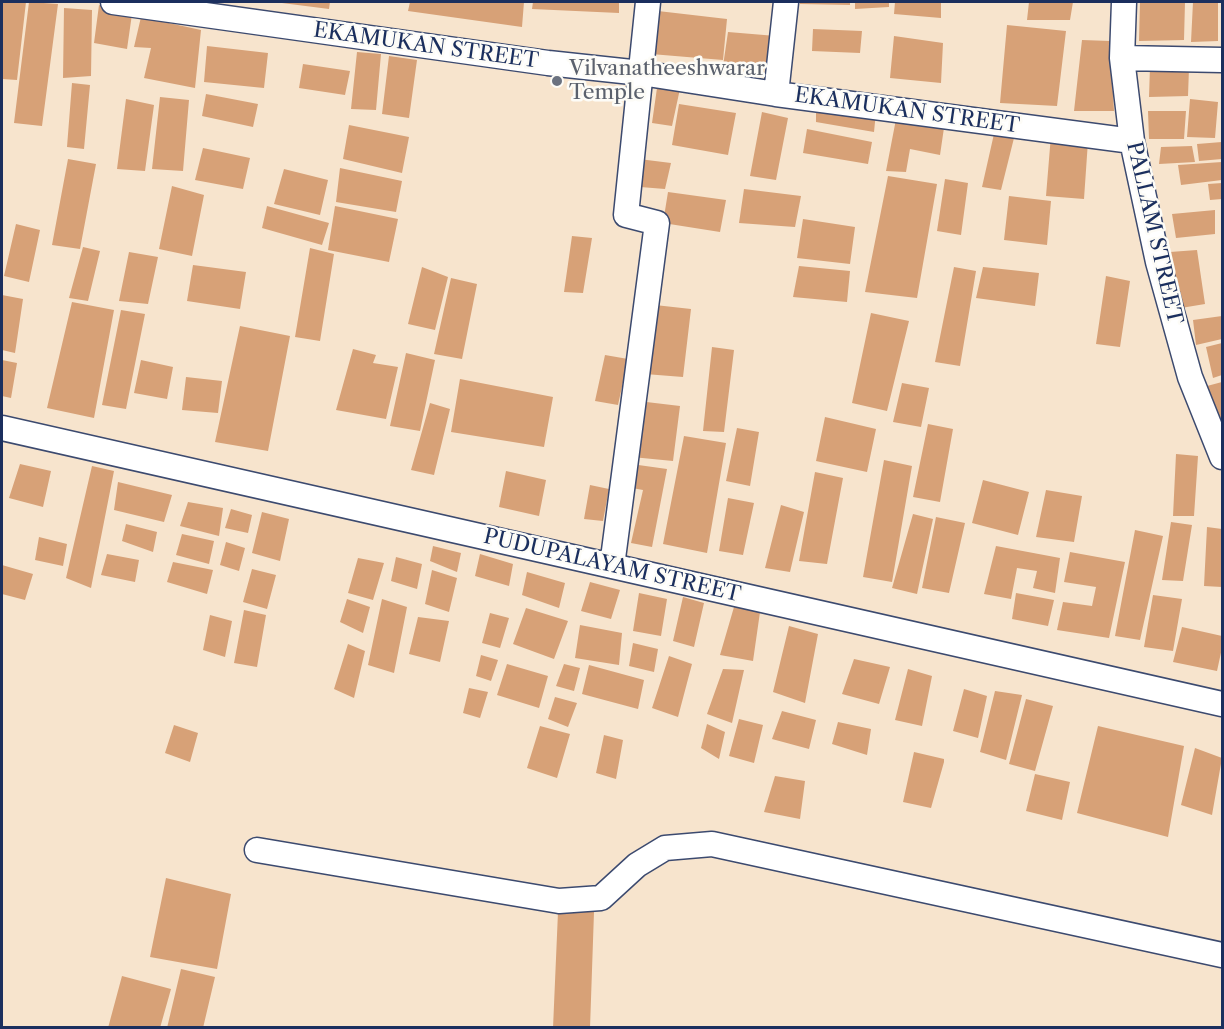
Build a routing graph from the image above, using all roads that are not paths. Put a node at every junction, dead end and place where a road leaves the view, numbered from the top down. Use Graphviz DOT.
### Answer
graph roads {
  1 [pos="113,2"];
  2 [pos="648,2"];
  3 [pos="786,2"];
  4 [pos="1124,2"];
  5 [pos="1122,58"];
  6 [pos="1222,60"];
  7 [pos="641,73"];
  8 [pos="776,94"];
  9 [pos="1132,141"];
  10 [pos="2,428"];
  11 [pos="1222,457"];
  12 [pos="612,566"];
  13 [pos="1222,704"];
  14 [pos="257,850"];
  15 [pos="1222,954"];
  1 -- 7 [label="street, EKAMUKAN STREET"];
  2 -- 7 [label="street"];
  3 -- 8 [label="street"];
  4 -- 5 [label="street, PALLAM STREET"];
  5 -- 6 [label="street"];
  5 -- 9 [label="street, PALLAM STREET"];
  7 -- 8 [label="street, EKAMUKAN STREET"];
  7 -- 12 [label="street"];
  8 -- 9 [label="street, EKAMUKAN STREET"];
  9 -- 11 [label="street, PALLAM STREET"];
  10 -- 12 [label="street, PUDUPALAYAM STREET"];
  12 -- 13 [label="street, PUDUPALAYAM STREET"];
  14 -- 15 [label="street"];
}
